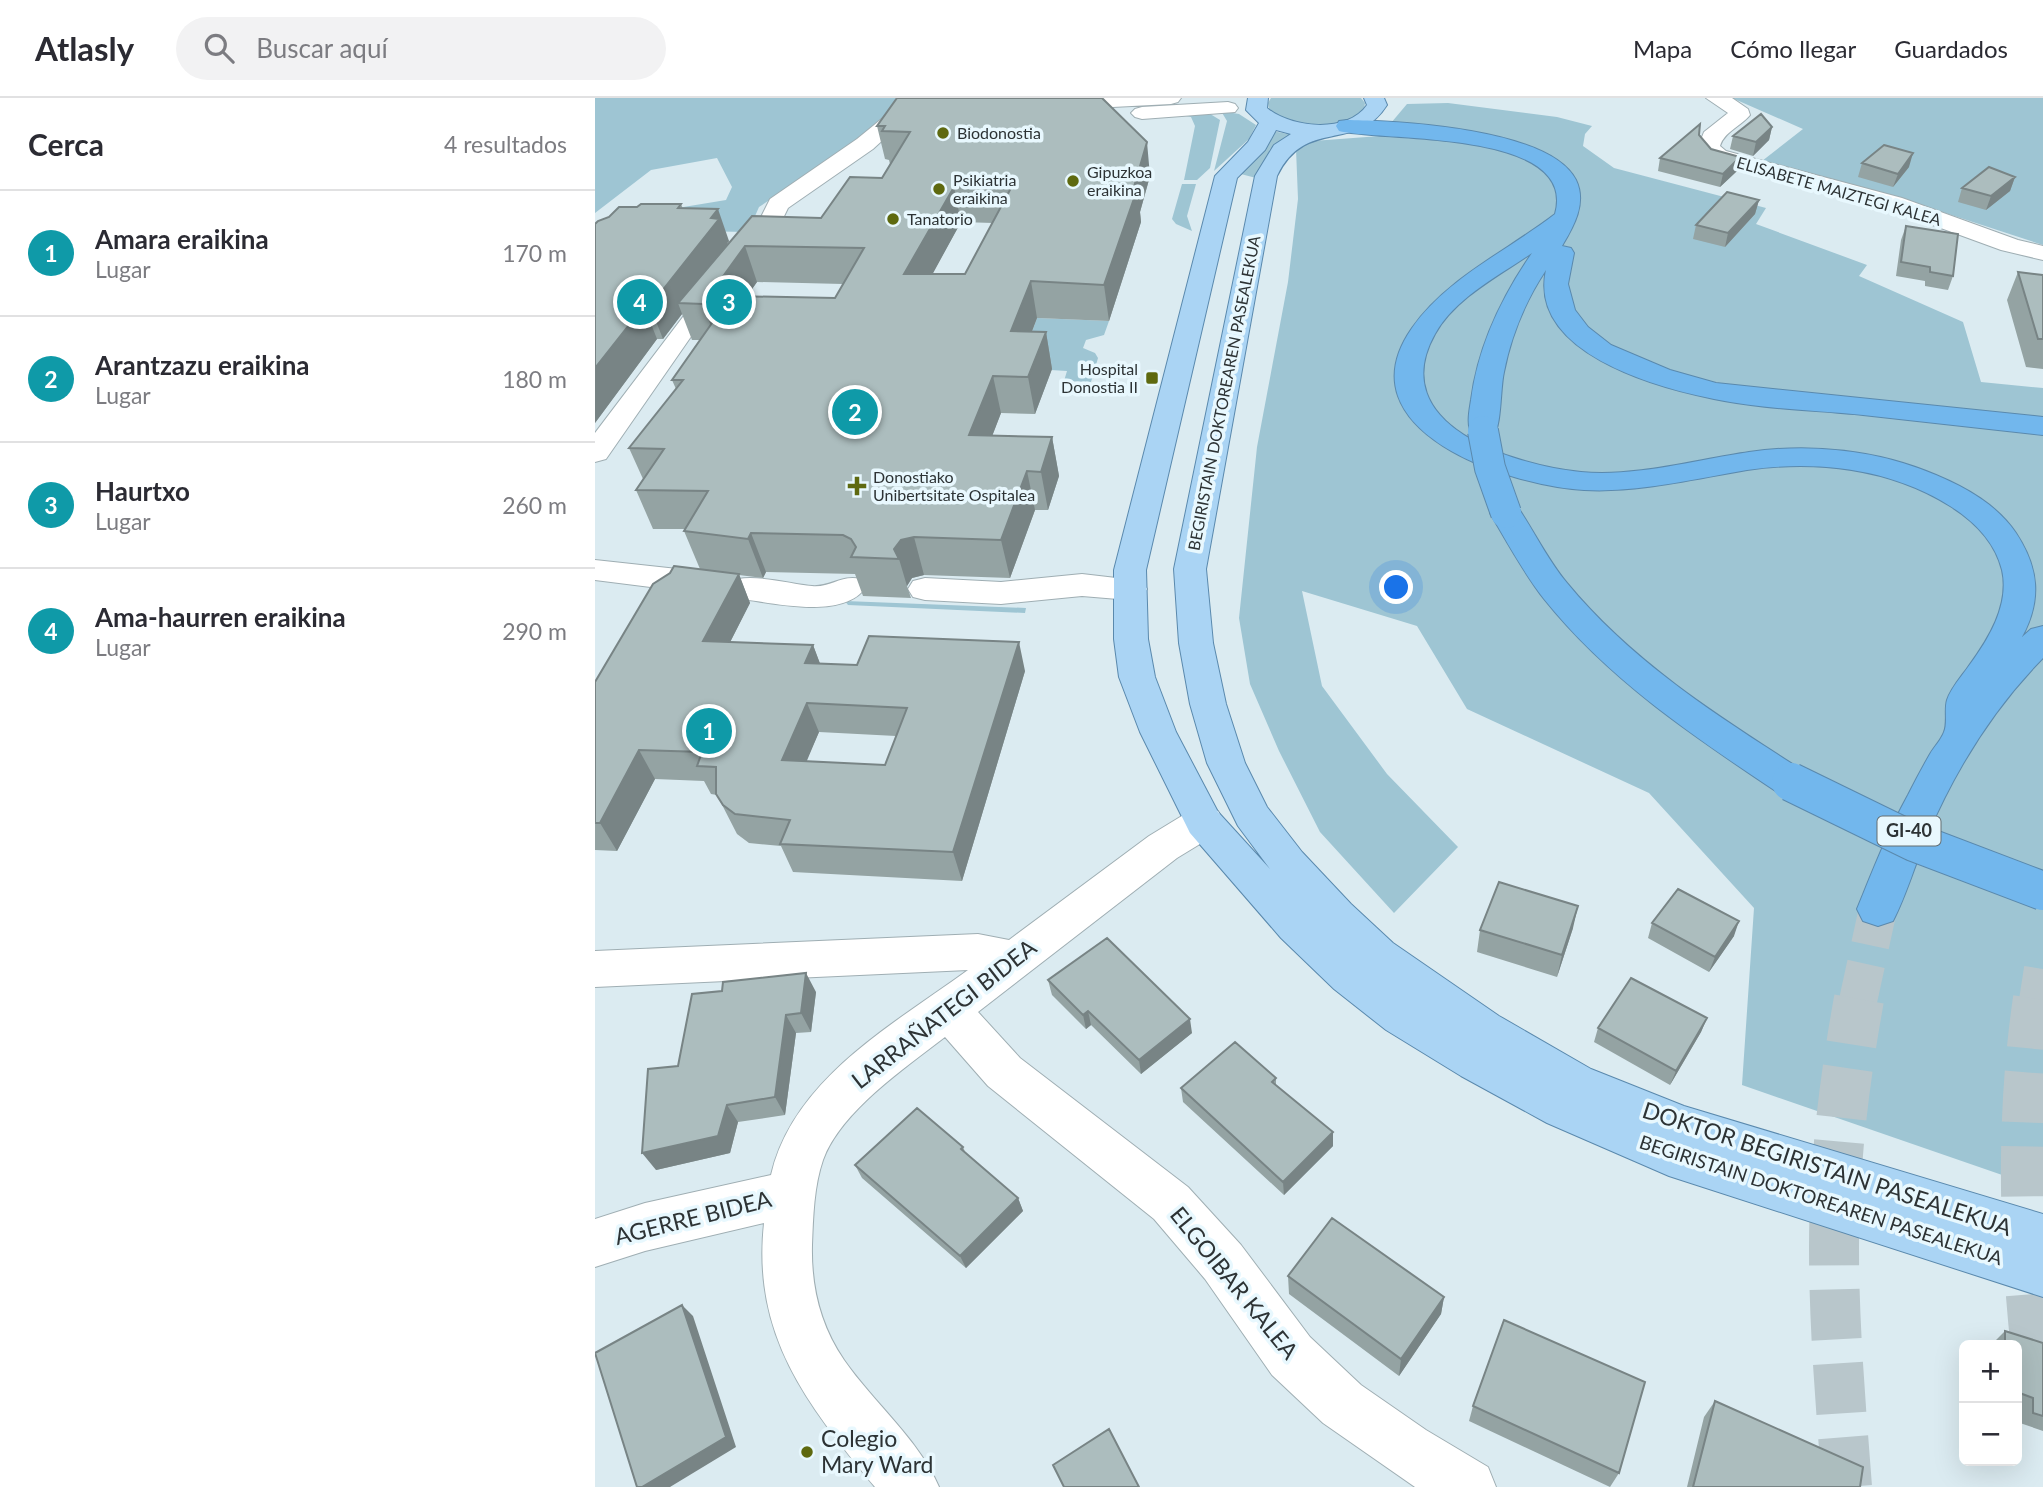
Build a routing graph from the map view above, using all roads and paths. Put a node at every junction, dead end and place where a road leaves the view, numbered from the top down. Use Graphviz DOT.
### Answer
graph roads {
  1 [pos="1171,98"];
  2 [pos="1716,98"];
  3 [pos="1375,102"];
  4 [pos="929,103"];
  5 [pos="1224,103"];
  6 [pos="1030,104"];
  7 [pos="1062,104"];
  8 [pos="1262,112"];
  9 [pos="1335,128"];
  10 [pos="1589,180"];
  11 [pos="1590,214"];
  12 [pos="1563,219"];
  13 [pos="1562,253"];
  14 [pos="2043,253"];
  15 [pos="1493,354"];
  16 [pos="2043,426"];
  17 [pos="595,453"];
  18 [pos="595,570"];
  19 [pos="849,587"];
  20 [pos="925,589"];
  21 [pos="1130,589"];
  22 [pos="1193,614"];
  23 [pos="2043,637"];
  24 [pos="1149,711"];
  25 [pos="1963,730"];
  26 [pos="1221,745"];
  27 [pos="1204,822"];
  28 [pos="2043,891"];
  29 [pos="1878,909"];
  30 [pos="1336,916"];
  31 [pos="1014,958"];
  32 [pos="595,969"];
  33 [pos="948,1009"];
  34 [pos="1464,1017"];
  35 [pos="792,1193"];
  36 [pos="2043,1238"];
  37 [pos="595,1243"];
  38 [pos="2043,1272"];
  39 [pos="911,1487"];
  40 [pos="1468,1487"];
  1 -- 7 [label="street"];
  2 -- 14 [label="street, ELISABETE MAIZTEGI KALEA"];
  3 -- 9 [label="main road, BEGIRISTAIN DOKTOREAREN PASEALEKUA"];
  3 -- 10 [label="highway"];
  4 -- 17 [label="street"];
  5 -- 7 [label="street"];
  5 -- 8 [label="street"];
  6 -- 7 [label="street"];
  8 -- 9 [label="main road"];
  8 -- 21 [label="main road, BEGIRISTAIN DOKTOREAREN PASEALEKUA"];
  9 -- 12 [label="highway"];
  9 -- 22 [label="main road, BEGIRISTAIN DOKTOREAREN PASEALEKUA"];
  11 -- 13 [label="highway"];
  12 -- 15 [label="highway"];
  12 -- 25 [label="highway"];
  13 -- 15 [label="highway"];
  13 -- 16 [label="highway"];
  15 -- 28 [label="highway, bridge"];
  18 -- 19 [label="street"];
  20 -- 21 [label="street"];
  21 -- 22 [label="main road"];
  21 -- 24 [label="main road, BEGIRISTAIN DOKTOREAREN PASEALEKUA"];
  22 -- 26 [label="main road, BEGIRISTAIN DOKTOREAREN PASEALEKUA"];
  23 -- 25 [label="highway, GI-40"];
  24 -- 26 [label="main road, BEGIRISTAIN DOKTOREAREN PASEALEKUA"];
  24 -- 27 [label="main road, BEGIRISTAIN DOKTOREAREN PASEALEKUA"];
  25 -- 29 [label="highway, GI-40"];
  26 -- 27 [label="main road"];
  26 -- 30 [label="main road, BEGIRISTAIN DOKTOREAREN PASEALEKUA"];
  27 -- 30 [label="main road, BEGIRISTAIN DOKTOREAREN PASEALEKUA"];
  27 -- 31 [label="street, LARRAÑATEGI BIDEA"];
  27 -- 38 [label="main road, BEGIRISTAIN DOKTOREAREN PASEALEKUA"];
  30 -- 34 [label="main road, BEGIRISTAIN DOKTOREAREN PASEALEKUA"];
  31 -- 32 [label="street"];
  31 -- 33 [label="street, LARRAÑATEGI BIDEA"];
  33 -- 35 [label="street, LARRAÑATEGI BIDEA"];
  33 -- 40 [label="street, ELGOIBAR KALEA"];
  34 -- 36 [label="main road, DOKTOR BEGIRISTAIN PASEALEKUA"];
  35 -- 37 [label="street, AGERRE BIDEA"];
  35 -- 39 [label="street, LARRAÑATEGI BIDEA"];
}
